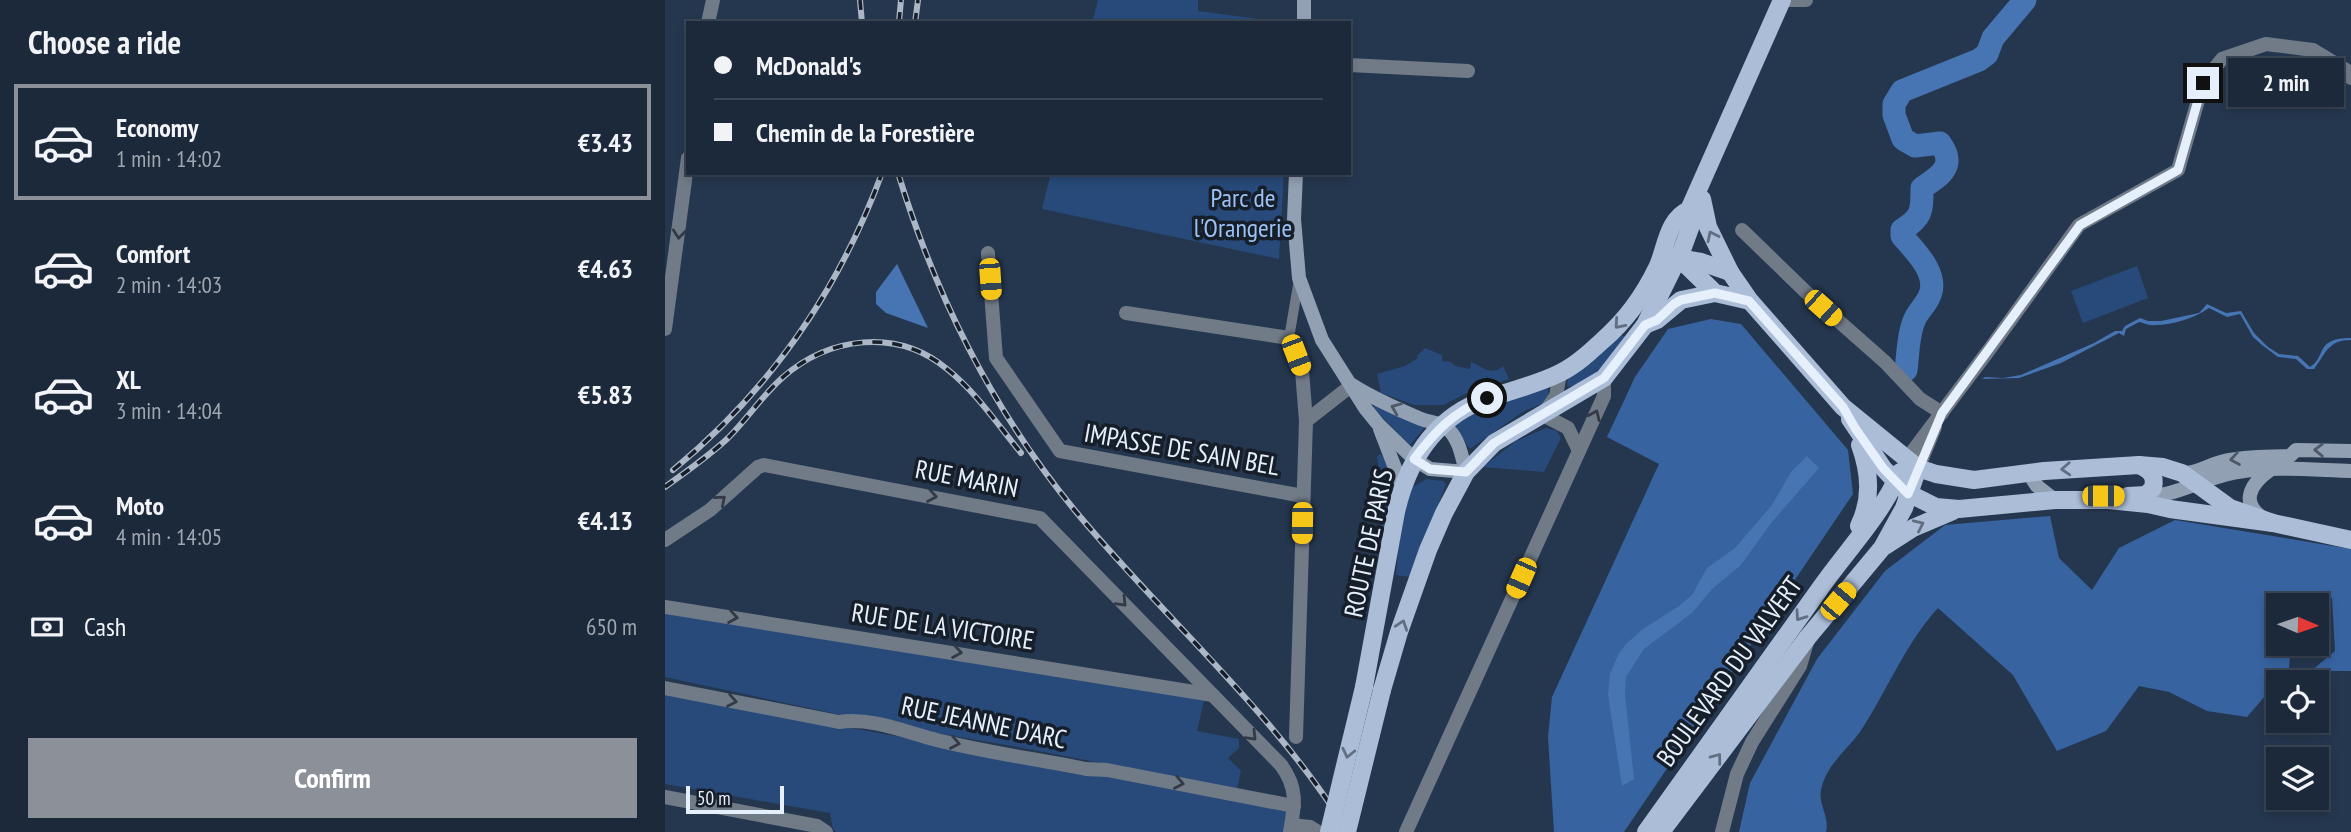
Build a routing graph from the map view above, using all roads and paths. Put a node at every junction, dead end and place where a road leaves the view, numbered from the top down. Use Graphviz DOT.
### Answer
graph roads {
  1 [pos="713,0"];
  2 [pos="1304,0"];
  3 [pos="1790,0"];
  4 [pos="708,21"];
  5 [pos="1304,21"];
  6 [pos="1351,65"];
  7 [pos="1468,71"];
  8 [pos="2351,78"];
  9 [pos="686,173"];
  10 [pos="1296,175"];
  11 [pos="1695,204"];
  12 [pos="1742,230"];
  13 [pos="988,253"];
  14 [pos="1678,257"];
  15 [pos="1657,268"];
  16 [pos="1730,272"];
  17 [pos="1299,278"];
  18 [pos="1715,293"];
  19 [pos="1749,301"];
  20 [pos="1126,313"];
  21 [pos="1645,325"];
  22 [pos="665,329"];
  23 [pos="1289,338"];
  24 [pos="1560,373"];
  25 [pos="1604,378"];
  26 [pos="1352,385"];
  27 [pos="1843,407"];
  28 [pos="1942,413"];
  29 [pos="1543,415"];
  30 [pos="1306,421"];
  31 [pos="1378,424"];
  32 [pos="1443,424"];
  33 [pos="1855,428"];
  34 [pos="1579,451"];
  35 [pos="2351,451"];
  36 [pos="2290,456"];
  37 [pos="1414,459"];
  38 [pos="1912,464"];
  39 [pos="2139,465"];
  40 [pos="2271,469"];
  41 [pos="2300,470"];
  42 [pos="2351,471"];
  43 [pos="1466,472"];
  44 [pos="2037,472"];
  45 [pos="2182,473"];
  46 [pos="2198,484"];
  47 [pos="1402,486"];
  48 [pos="1902,488"];
  49 [pos="1303,496"];
  50 [pos="2138,496"];
  51 [pos="2055,500"];
  52 [pos="1959,509"];
  53 [pos="2273,523"];
  54 [pos="665,540"];
  55 [pos="2351,540"];
  56 [pos="1882,548"];
  57 [pos="1823,583"];
  58 [pos="665,607"];
  59 [pos="1808,637"];
  60 [pos="1753,682"];
  61 [pos="665,688"];
  62 [pos="1213,695"];
  63 [pos="1753,710"];
  64 [pos="1296,737"];
  65 [pos="1752,742"];
  66 [pos="665,797"];
  67 [pos="1294,806"];
  68 [pos="1291,829"];
  69 [pos="826,832"];
  70 [pos="1318,832"];
  71 [pos="1329,832"];
  72 [pos="1347,832"];
  73 [pos="1406,832"];
  74 [pos="1646,832"];
  75 [pos="1661,832"];
  76 [pos="1722,832"];
  1 -- 4 [label="street"];
  2 -- 5 [label="main road"];
  3 -- 11 [label="main road, ROUTE DE PARIS"];
  6 -- 7 [label="street"];
  8 -- 28 [label="street"];
  9 -- 22 [label="street, one-way"];
  10 -- 17 [label="main road"];
  11 -- 14 [label="main road, ROUTE DE PARIS"];
  11 -- 15 [label="main road, ROUTE DE PARIS"];
  16 -- 11 [label="main road, one-way"];
  12 -- 28 [label="street"];
  13 -- 49 [label="street, IMPASSE DE SAIN BEL"];
  14 -- 15 [label="main road"];
  14 -- 16 [label="main road"];
  14 -- 18 [label="main road"];
  14 -- 21 [label="main road, ROUTE DE PARIS"];
  15 -- 24 [label="main road, ROUTE DE PARIS, one-way"];
  16 -- 19 [label="main road"];
  17 -- 23 [label="street"];
  17 -- 26 [label="main road"];
  18 -- 19 [label="main road"];
  18 -- 21 [label="main road"];
  19 -- 27 [label="main road"];
  20 -- 23 [label="street"];
  21 -- 25 [label="main road, ROUTE DE PARIS"];
  23 -- 30 [label="street"];
  24 -- 29 [label="street"];
  24 -- 32 [label="main road, ROUTE DE PARIS"];
  25 -- 29 [label="main road, ROUTE DE PARIS"];
  34 -- 25 [label="street, one-way"];
  26 -- 30 [label="street"];
  26 -- 31 [label="main road"];
  32 -- 26 [label="main road, one-way"];
  27 -- 33 [label="main road"];
  27 -- 38 [label="main road"];
  28 -- 38 [label="street"];
  29 -- 34 [label="street"];
  29 -- 43 [label="main road, ROUTE DE PARIS"];
  30 -- 49 [label="street"];
  31 -- 37 [label="main road"];
  31 -- 47 [label="main road"];
  32 -- 37 [label="main road, ROUTE DE PARIS"];
  32 -- 43 [label="main road"];
  33 -- 48 [label="main road"];
  33 -- 57 [label="main road"];
  34 -- 73 [label="street"];
  35 -- 36 [label="main road, one-way"];
  36 -- 41 [label="main road"];
  36 -- 45 [label="main road, one-way"];
  37 -- 43 [label="main road"];
  37 -- 47 [label="main road, ROUTE DE PARIS"];
  38 -- 44 [label="main road"];
  38 -- 48 [label="main road"];
  39 -- 44 [label="main road, one-way"];
  39 -- 45 [label="main road"];
  39 -- 50 [label="main road"];
  40 -- 41 [label="main road"];
  40 -- 46 [label="main road"];
  40 -- 53 [label="main road"];
  41 -- 42 [label="main road"];
  72 -- 43 [label="main road, ROUTE DE PARIS, one-way, bridge"];
  44 -- 51 [label="main road"];
  45 -- 46 [label="main road"];
  46 -- 50 [label="main road"];
  46 -- 53 [label="main road"];
  47 -- 71 [label="main road, ROUTE DE PARIS, one-way, bridge"];
  48 -- 52 [label="main road"];
  48 -- 56 [label="main road, BOULEVARD DU VALVERT"];
  48 -- 57 [label="main road, BOULEVARD DU VALVERT"];
  49 -- 64 [label="street"];
  50 -- 51 [label="main road"];
  51 -- 52 [label="main road"];
  51 -- 53 [label="main road"];
  56 -- 52 [label="main road, one-way"];
  53 -- 55 [label="main road"];
  54 -- 62 [label="street, RUE MARIN, one-way"];
  56 -- 59 [label="main road, BOULEVARD DU VALVERT"];
  57 -- 60 [label="main road, BOULEVARD DU VALVERT, one-way"];
  58 -- 62 [label="street, RUE DE LA VICTOIRE, one-way"];
  59 -- 63 [label="main road, BOULEVARD DU VALVERT"];
  59 -- 65 [label="street"];
  60 -- 63 [label="street"];
  60 -- 74 [label="main road, BOULEVARD DU VALVERT"];
  61 -- 67 [label="street, RUE JEANNE D'ARC, one-way"];
  62 -- 67 [label="street, RUE MARIN, one-way"];
  63 -- 65 [label="street"];
  75 -- 63 [label="main road, BOULEVARD DU VALVERT, one-way"];
  65 -- 76 [label="street"];
  66 -- 69 [label="street"];
  67 -- 68 [label="street"];
  68 -- 70 [label="street"];
}
